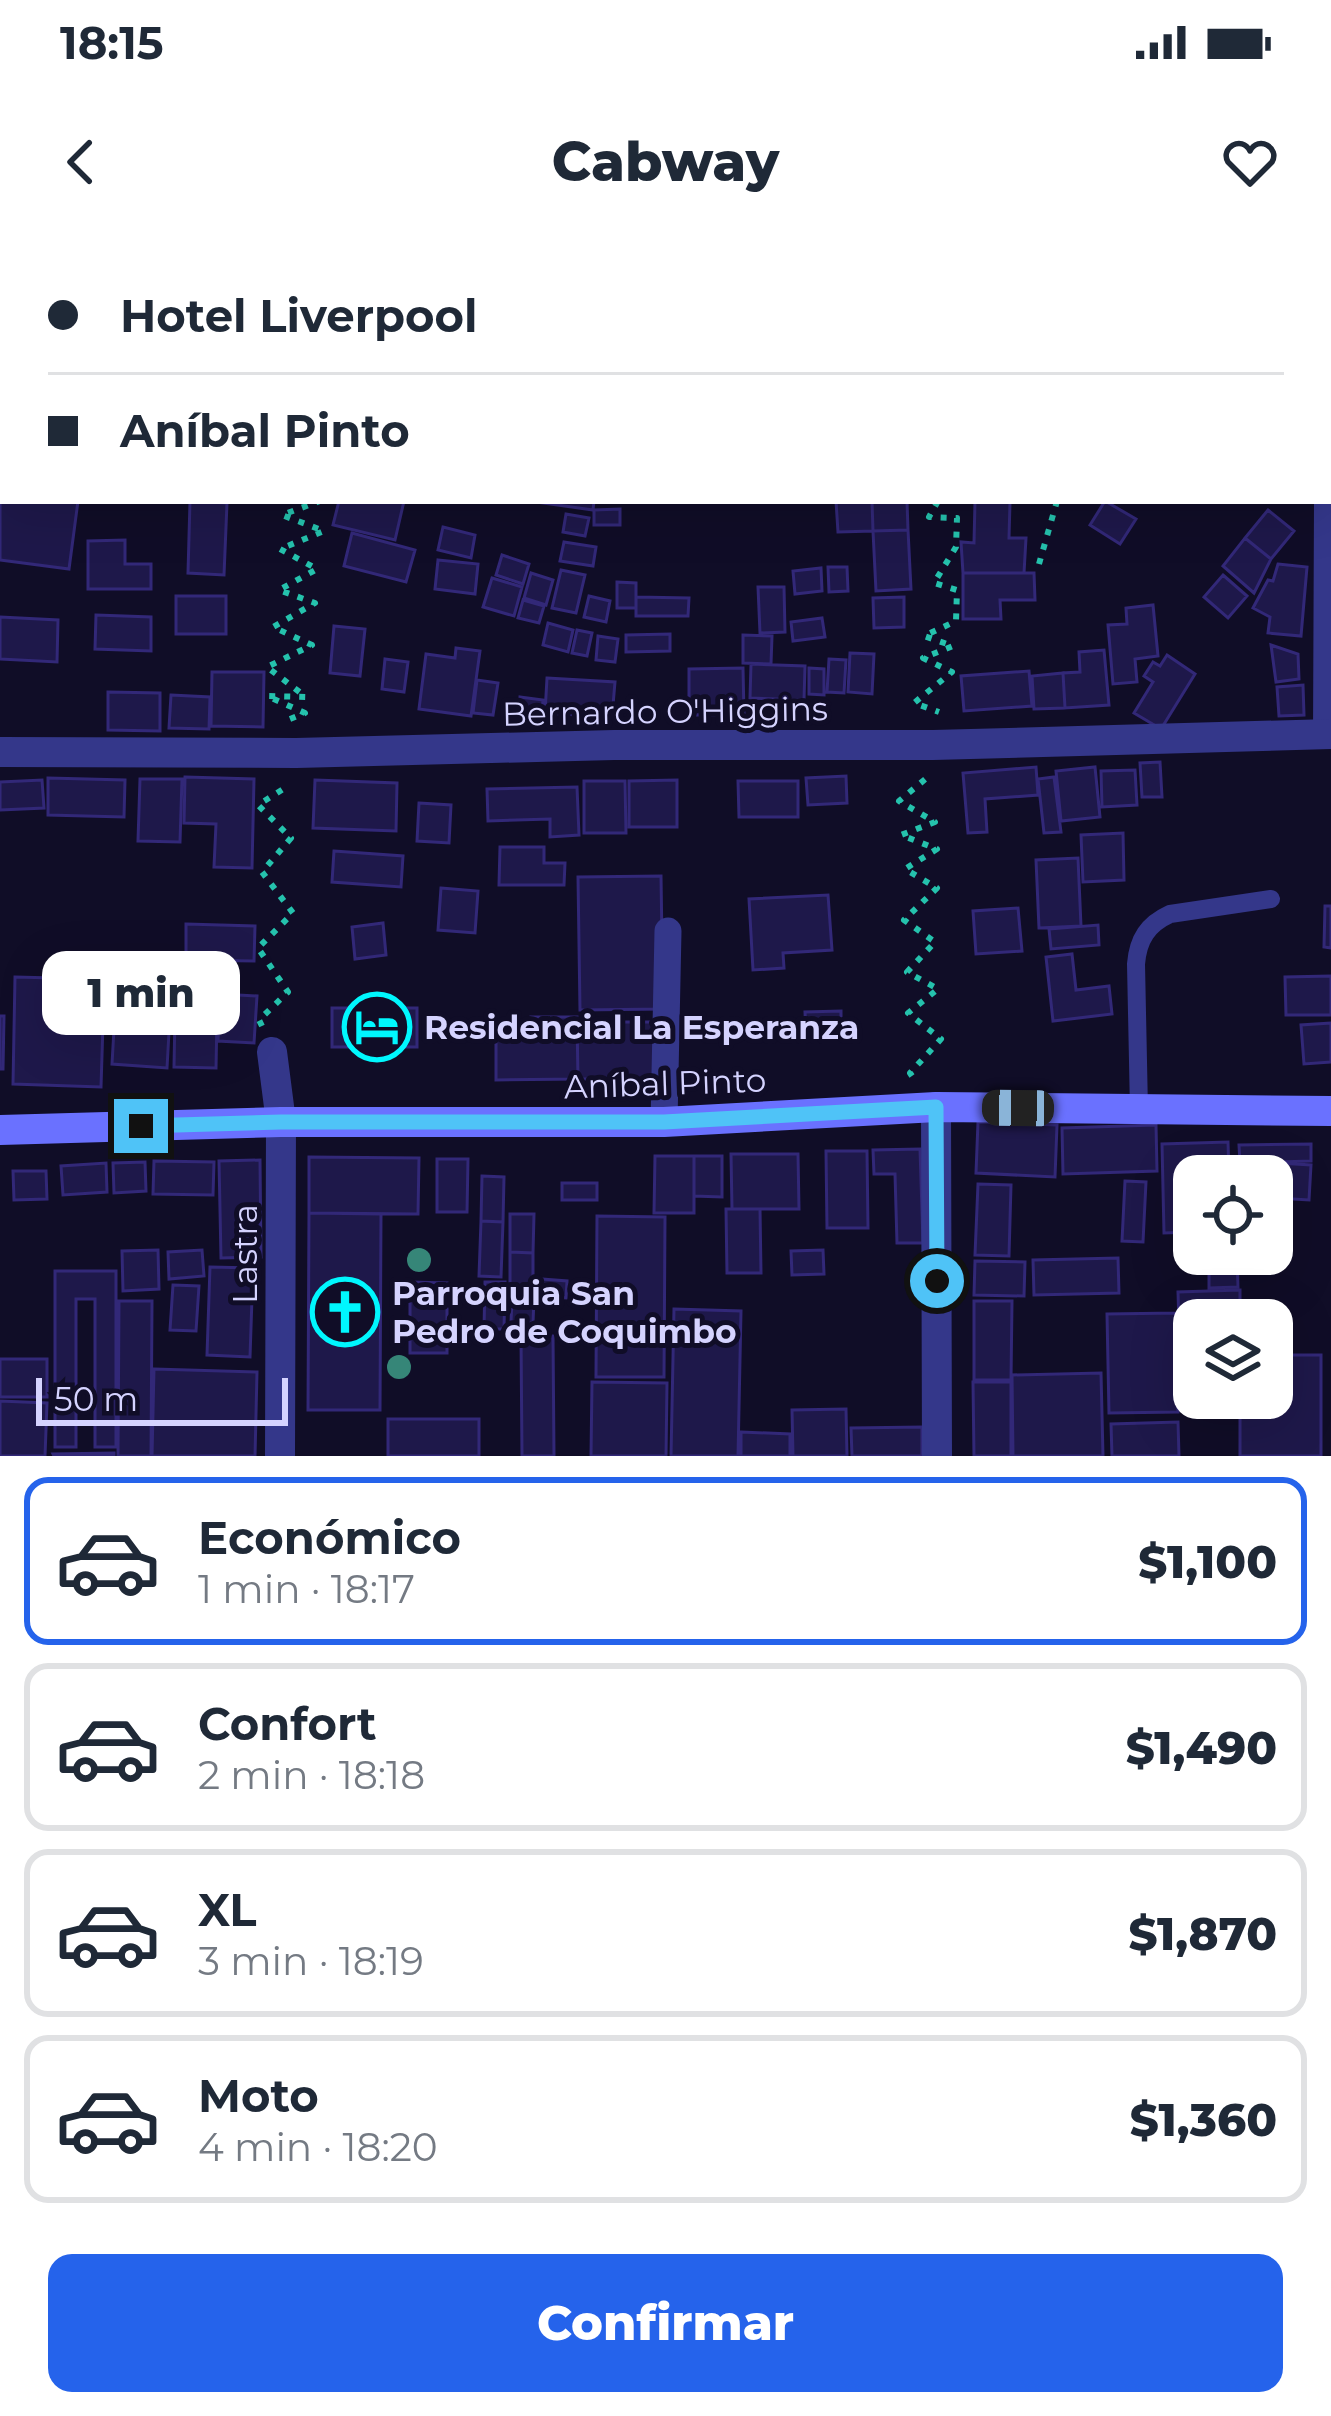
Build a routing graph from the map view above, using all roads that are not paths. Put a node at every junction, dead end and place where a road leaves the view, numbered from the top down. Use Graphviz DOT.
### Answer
graph roads {
  1 [pos="1323,504"];
  2 [pos="1327,734"];
  3 [pos="0,752"];
  4 [pos="1271,899"];
  5 [pos="668,931"];
  6 [pos="272,1052"];
  7 [pos="936,1107"];
  8 [pos="1139,1110"];
  9 [pos="1331,1112"];
  10 [pos="281,1122"];
  11 [pos="664,1122"];
  12 [pos="0,1130"];
  13 [pos="280,1456"];
  14 [pos="937,1456"];
  1 -- 2 [label="lane"];
  2 -- 3 [label="street, Bernardo O'Higgins"];
  4 -- 8 [label="lane"];
  5 -- 11 [label="street"];
  6 -- 10 [label="street, Lastra"];
  7 -- 8 [label="main road, Aníbal Pinto"];
  7 -- 11 [label="main road, Aníbal Pinto"];
  7 -- 14 [label="street"];
  8 -- 9 [label="main road, Aníbal Pinto"];
  10 -- 11 [label="main road, Aníbal Pinto"];
  10 -- 12 [label="main road, Aníbal Pinto"];
  10 -- 13 [label="street, Lastra"];
}
